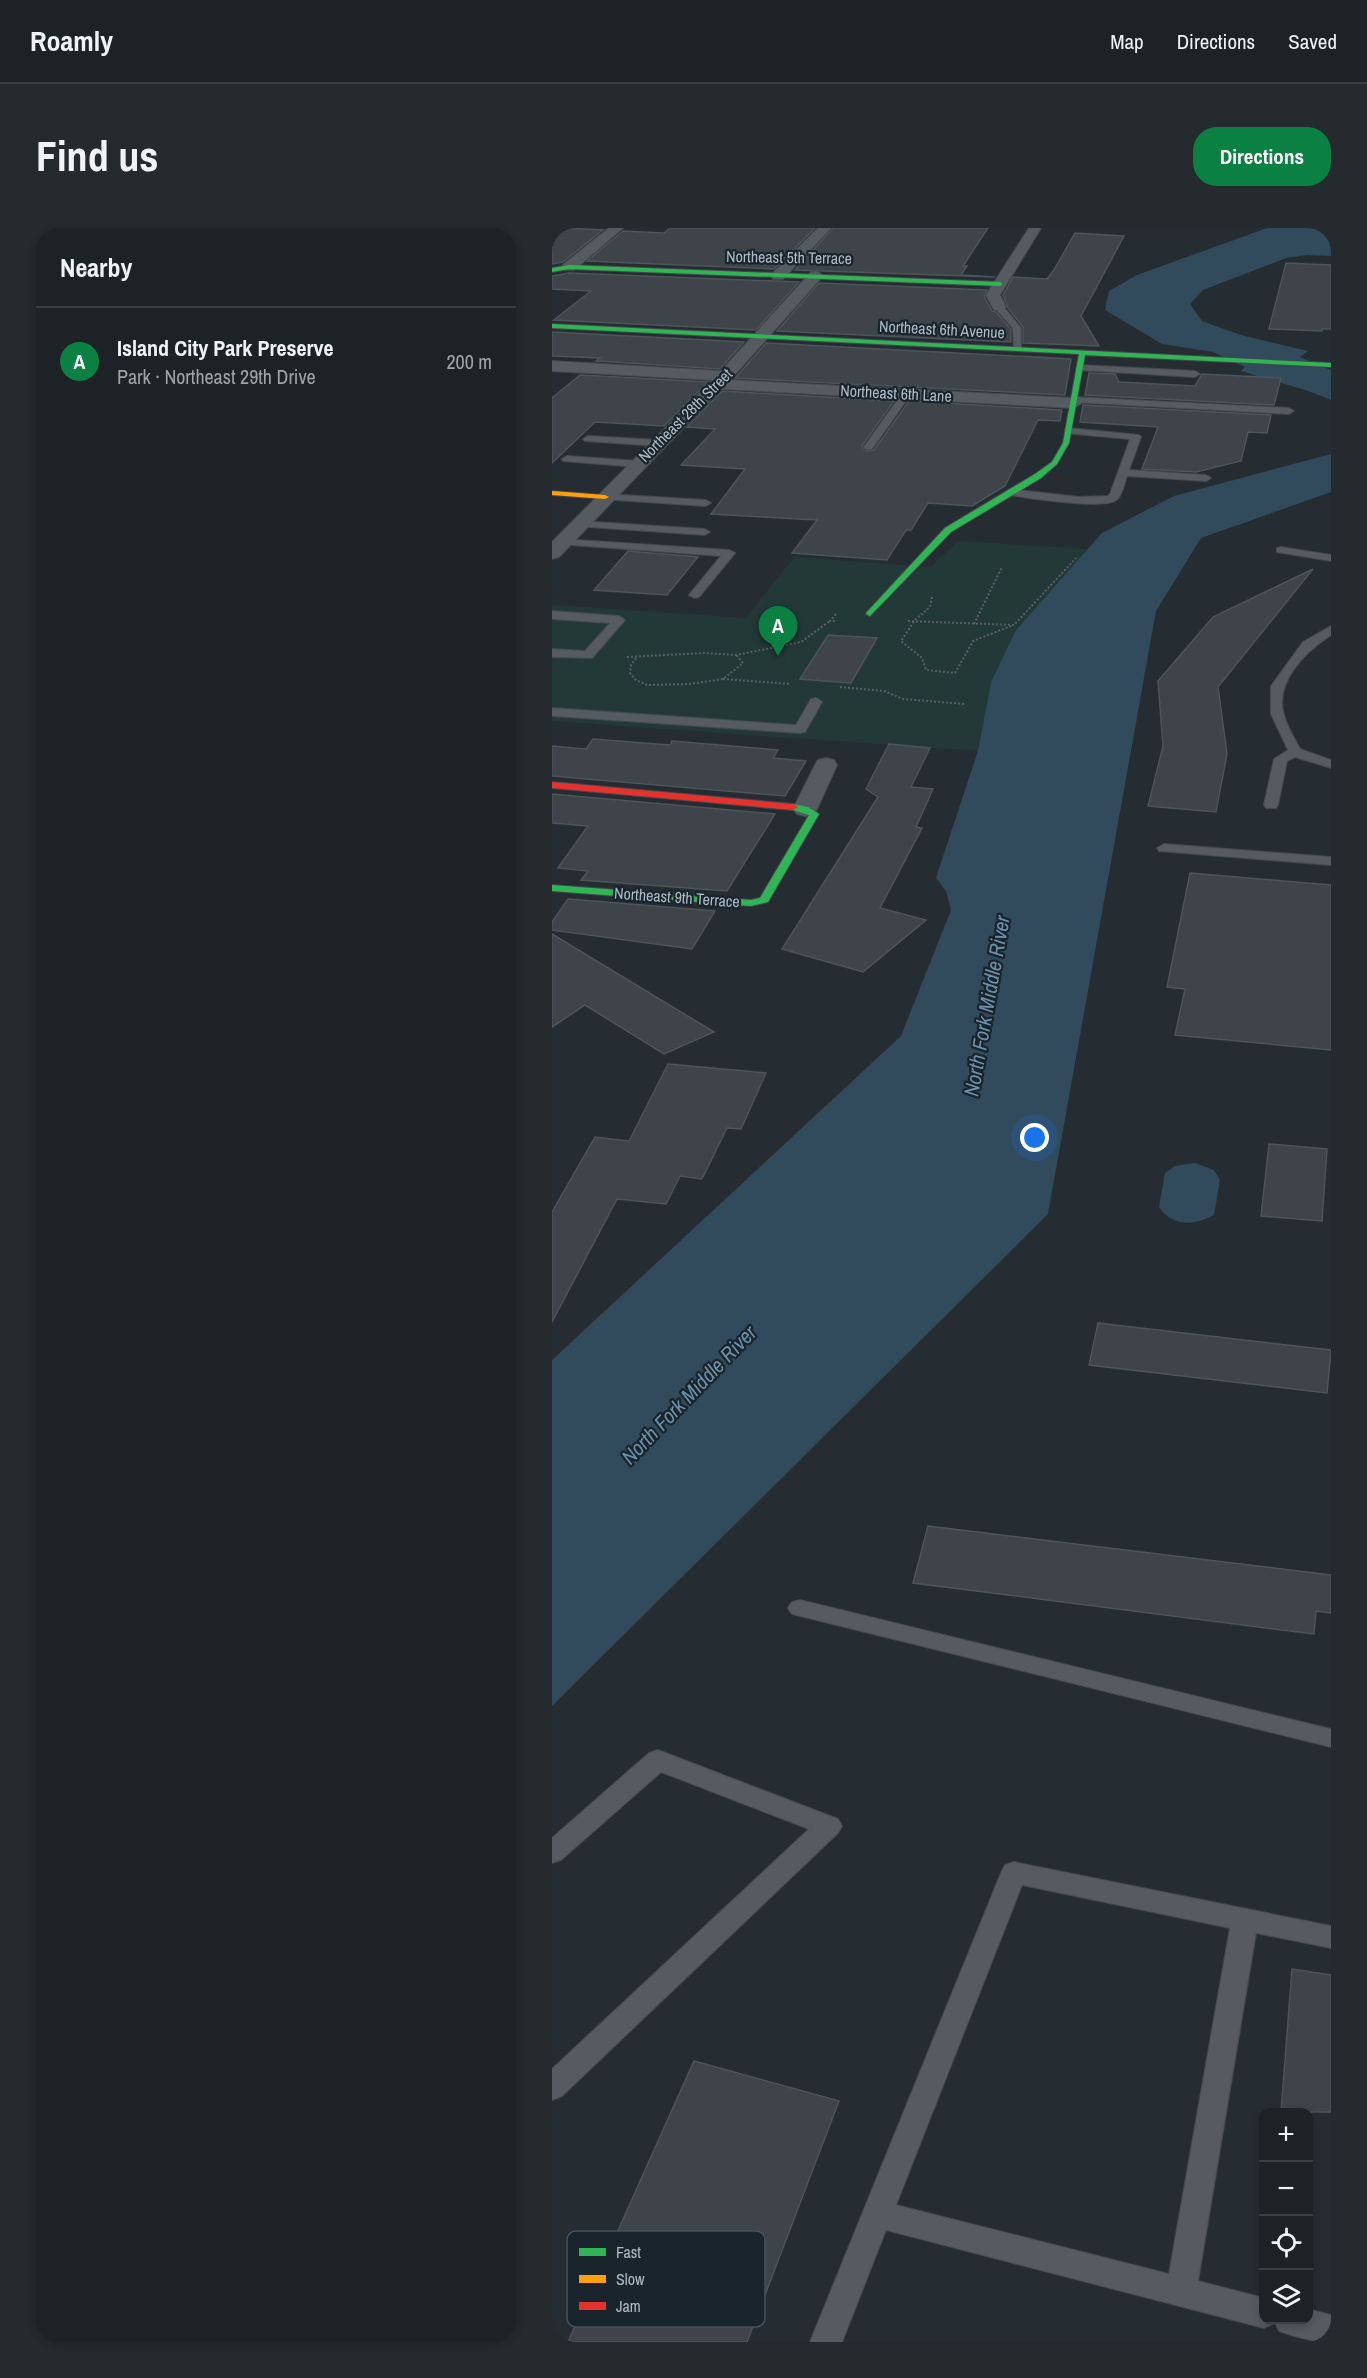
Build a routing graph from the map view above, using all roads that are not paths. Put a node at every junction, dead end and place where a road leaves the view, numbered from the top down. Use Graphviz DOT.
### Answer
graph roads {
  1 [pos="617,228"];
  2 [pos="825,228"];
  3 [pos="1035,228"];
  4 [pos="569,267"];
  5 [pos="552,270"];
  6 [pos="816,275"];
  7 [pos="778,276"];
  8 [pos="1000,284"];
  9 [pos="999,307"];
  10 [pos="552,326"];
  11 [pos="760,336"];
  12 [pos="1018,349"];
  13 [pos="1082,353"];
  14 [pos="1331,365"];
  15 [pos="552,366"];
  16 [pos="1080,368"];
  17 [pos="1195,374"];
  18 [pos="722,380"];
  19 [pos="906,394"];
  20 [pos="1074,402"];
  21 [pos="1289,411"];
  22 [pos="1068,431"];
  23 [pos="588,438"];
  24 [pos="659,443"];
  25 [pos="868,447"];
  26 [pos="567,459"];
  27 [pos="638,464"];
  28 [pos="1123,472"];
  29 [pos="1206,478"];
  30 [pos="1010,492"];
  31 [pos="552,493"];
  32 [pos="605,497"];
  33 [pos="706,503"];
  34 [pos="579,524"];
  35 [pos="705,532"];
  36 [pos="557,548"];
  37 [pos="1281,550"];
  38 [pos="1331,558"];
  39 [pos="695,595"];
  40 [pos="870,614"];
  41 [pos="552,615"];
  42 [pos="1330,631"];
  43 [pos="552,653"];
  44 [pos="816,702"];
  45 [pos="552,712"];
  46 [pos="1295,752"];
  47 [pos="1331,764"];
  48 [pos="826,765"];
  49 [pos="552,785"];
  50 [pos="1271,805"];
  51 [pos="805,809"];
  52 [pos="1164,848"];
  53 [pos="1331,861"];
  54 [pos="552,888"];
  55 [pos="800,1608"];
  56 [pos="1331,1738"];
  57 [pos="552,1853"];
  58 [pos="1245,1920"];
  59 [pos="1331,1937"];
  60 [pos="552,2087"];
  61 [pos="877,2214"];
  62 [pos="1181,2292"];
  63 [pos="1259,2312"];
  64 [pos="1309,2324"];
  65 [pos="1331,2330"];
  66 [pos="826,2342"];
  1 -- 4 [label="street"];
  2 -- 7 [label="street"];
  3 -- 8 [label="street"];
  4 -- 5 [label="street, Northeast 5th Terrace"];
  4 -- 7 [label="street, Northeast 5th Terrace"];
  6 -- 7 [label="street, Northeast 5th Terrace"];
  6 -- 8 [label="street, Northeast 5th Terrace"];
  6 -- 11 [label="street, Northeast 28th Street"];
  8 -- 9 [label="street"];
  9 -- 12 [label="lane"];
  10 -- 11 [label="street, Northeast 6th Avenue"];
  11 -- 12 [label="street, Northeast 6th Avenue"];
  11 -- 18 [label="street, Northeast 28th Street"];
  12 -- 13 [label="street, Northeast 6th Avenue"];
  13 -- 14 [label="street, Northeast 6th Avenue"];
  13 -- 16 [label="street"];
  15 -- 18 [label="street, Northeast 6th Lane"];
  16 -- 17 [label="lane"];
  16 -- 20 [label="street"];
  18 -- 19 [label="street, Northeast 6th Lane"];
  18 -- 24 [label="street, Northeast 28th Street"];
  19 -- 20 [label="street, Northeast 6th Lane"];
  19 -- 25 [label="lane"];
  20 -- 21 [label="lane"];
  20 -- 22 [label="street"];
  22 -- 28 [label="lane"];
  22 -- 30 [label="street"];
  23 -- 24 [label="lane"];
  24 -- 27 [label="street, Northeast 28th Street"];
  26 -- 27 [label="lane"];
  27 -- 32 [label="street, Northeast 28th Street"];
  28 -- 29 [label="lane"];
  28 -- 30 [label="lane"];
  30 -- 40 [label="street"];
  31 -- 32 [label="street"];
  32 -- 33 [label="lane"];
  32 -- 34 [label="street, Northeast 28th Street"];
  34 -- 35 [label="lane"];
  34 -- 36 [label="street, Northeast 28th Street"];
  36 -- 39 [label="lane"];
  37 -- 38 [label="lane"];
  41 -- 43 [label="lane"];
  42 -- 46 [label="lane"];
  44 -- 45 [label="lane"];
  46 -- 47 [label="lane"];
  46 -- 50 [label="lane"];
  48 -- 51 [label="street, Northeast 9th Terrace"];
  49 -- 51 [label="street"];
  51 -- 54 [label="street, Northeast 9th Terrace"];
  52 -- 53 [label="lane"];
  55 -- 56 [label="lane"];
  57 -- 60 [label="lane"];
  58 -- 59 [label="lane"];
  58 -- 61 [label="lane"];
  58 -- 62 [label="lane"];
  61 -- 62 [label="lane"];
  61 -- 66 [label="lane"];
  62 -- 63 [label="lane"];
  64 -- 65 [label="lane"];
}
